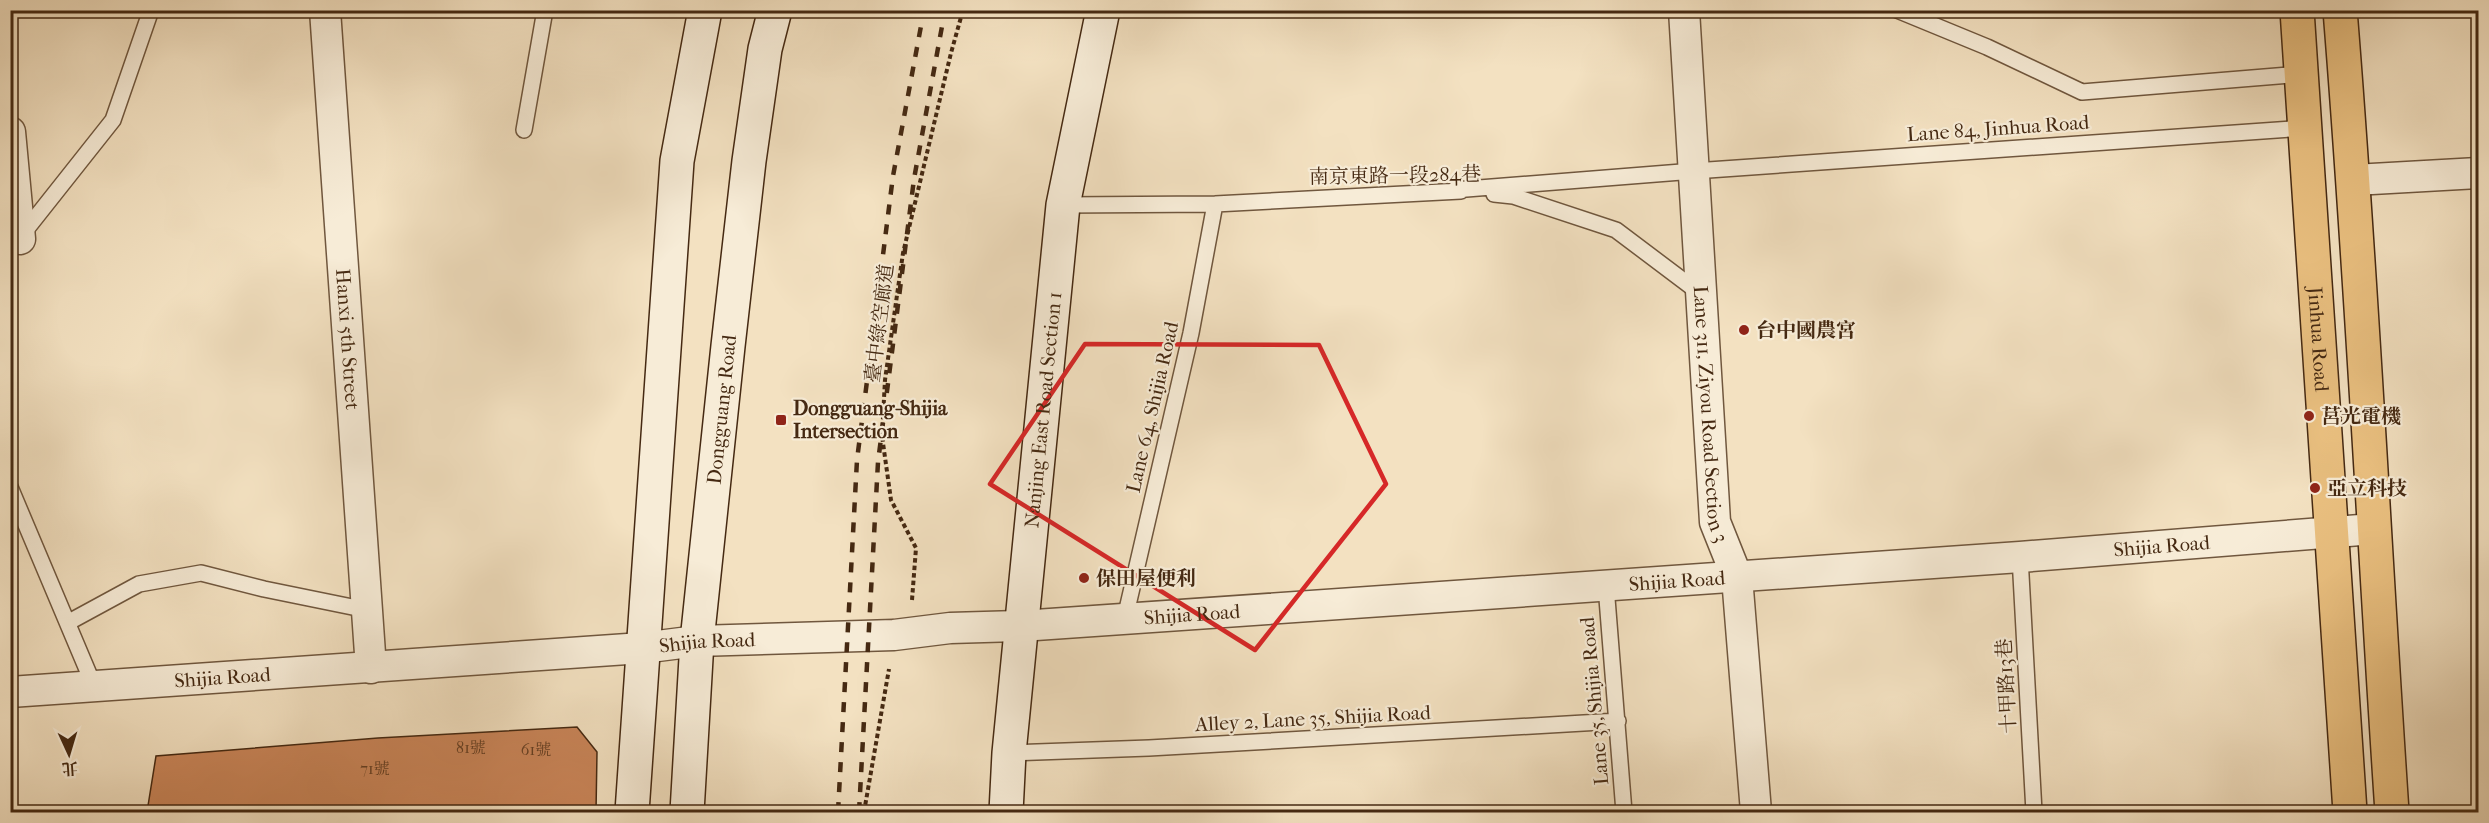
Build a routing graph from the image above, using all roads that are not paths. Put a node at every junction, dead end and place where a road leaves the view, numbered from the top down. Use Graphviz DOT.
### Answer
graph roads {
  1 [pos="151,10"];
  2 [pos="324,10"];
  3 [pos="545,10"];
  4 [pos="705,10"];
  5 [pos="775,10"];
  6 [pos="1103,10"];
  7 [pos="1684,10"];
  8 [pos="1897,10"];
  9 [pos="2297,10"];
  10 [pos="2340,10"];
  11 [pos="2302,74"];
  12 [pos="2305,128"];
  13 [pos="524,130"];
  14 [pos="10,132"];
  15 [pos="1694,171"];
  16 [pos="2478,173"];
  17 [pos="2354,180"];
  18 [pos="1454,190"];
  19 [pos="1215,204"];
  20 [pos="1063,205"];
  21 [pos="15,245"];
  22 [pos="1702,294"];
  23 [pos="10,487"];
  24 [pos="2373,530"];
  25 [pos="2331,532"];
  26 [pos="2020,557"];
  27 [pos="1737,577"];
  28 [pos="1606,586"];
  29 [pos="367,610"];
  30 [pos="1125,618"];
  31 [pos="69,622"];
  32 [pos="1021,626"];
  33 [pos="697,641"];
  34 [pos="642,648"];
  35 [pos="371,668"];
  36 [pos="94,686"];
  37 [pos="10,692"];
  38 [pos="1618,721"];
  39 [pos="1009,753"];
  40 [pos="632,813"];
  41 [pos="687,813"];
  42 [pos="1006,813"];
  43 [pos="1624,813"];
  44 [pos="1756,813"];
  45 [pos="2034,813"];
  46 [pos="2350,813"];
  47 [pos="2392,813"];
  1 -- 21 [label="lane"];
  2 -- 29 [label="street, Hanxi 5th Street"];
  3 -- 13 [label="lane"];
  4 -- 34 [label="street"];
  5 -- 33 [label="street, Dongguang Road"];
  6 -- 20 [label="street, Nanjing East Road Section 1"];
  7 -- 15 [label="street, Lane 311, Ziyou Road Section 3"];
  8 -- 11 [label="lane, Lane 84, Jinhua Road"];
  9 -- 11 [label="main road, Jinhua Road"];
  10 -- 17 [label="main road"];
  11 -- 12 [label="main road, Jinhua Road"];
  12 -- 15 [label="lane, Lane 84, Jinhua Road"];
  12 -- 25 [label="main road, Jinhua Road"];
  14 -- 21 [label="street"];
  15 -- 18 [label="lane, Lane 84, Jinhua Road"];
  15 -- 22 [label="street, Lane 311, Ziyou Road Section 3"];
  16 -- 17 [label="street"];
  17 -- 24 [label="main road"];
  18 -- 19 [label="lane, 南京東路一段284巷"];
  18 -- 22 [label="lane, 南京東路一段284巷"];
  19 -- 20 [label="lane, 南京東路一段284巷"];
  19 -- 30 [label="lane, Lane 64, Shijia Road"];
  20 -- 32 [label="street, Nanjing East Road Section 1"];
  22 -- 27 [label="street, Lane 311, Ziyou Road Section 3"];
  23 -- 31 [label="lane"];
  24 -- 25 [label="street, Shijia Road"];
  24 -- 47 [label="main road"];
  25 -- 26 [label="street, Shijia Road"];
  25 -- 46 [label="main road, Jinhua Road"];
  26 -- 27 [label="street, Shijia Road"];
  26 -- 45 [label="lane, 十甲路13巷"];
  27 -- 28 [label="street, Shijia Road"];
  27 -- 44 [label="street, Lane 311, Ziyou Road Section 3"];
  28 -- 30 [label="street, Shijia Road"];
  28 -- 38 [label="lane, Lane 35, Shijia Road"];
  29 -- 31 [label="lane"];
  29 -- 35 [label="street, Hanxi 5th Street"];
  30 -- 32 [label="street, Shijia Road"];
  31 -- 36 [label="lane"];
  32 -- 33 [label="street, Shijia Road"];
  32 -- 39 [label="street, Nanjing East Road Section 1"];
  33 -- 34 [label="street, Shijia Road"];
  33 -- 41 [label="street, Dongguang Road"];
  34 -- 35 [label="street, Shijia Road"];
  34 -- 40 [label="street"];
  35 -- 36 [label="street, Shijia Road"];
  36 -- 37 [label="street, Shijia Road"];
  38 -- 39 [label="lane, Alley 2, Lane 35, Shijia Road"];
  38 -- 43 [label="lane, Lane 35, Shijia Road"];
  39 -- 42 [label="street, Nanjing East Road Section 1"];
}
